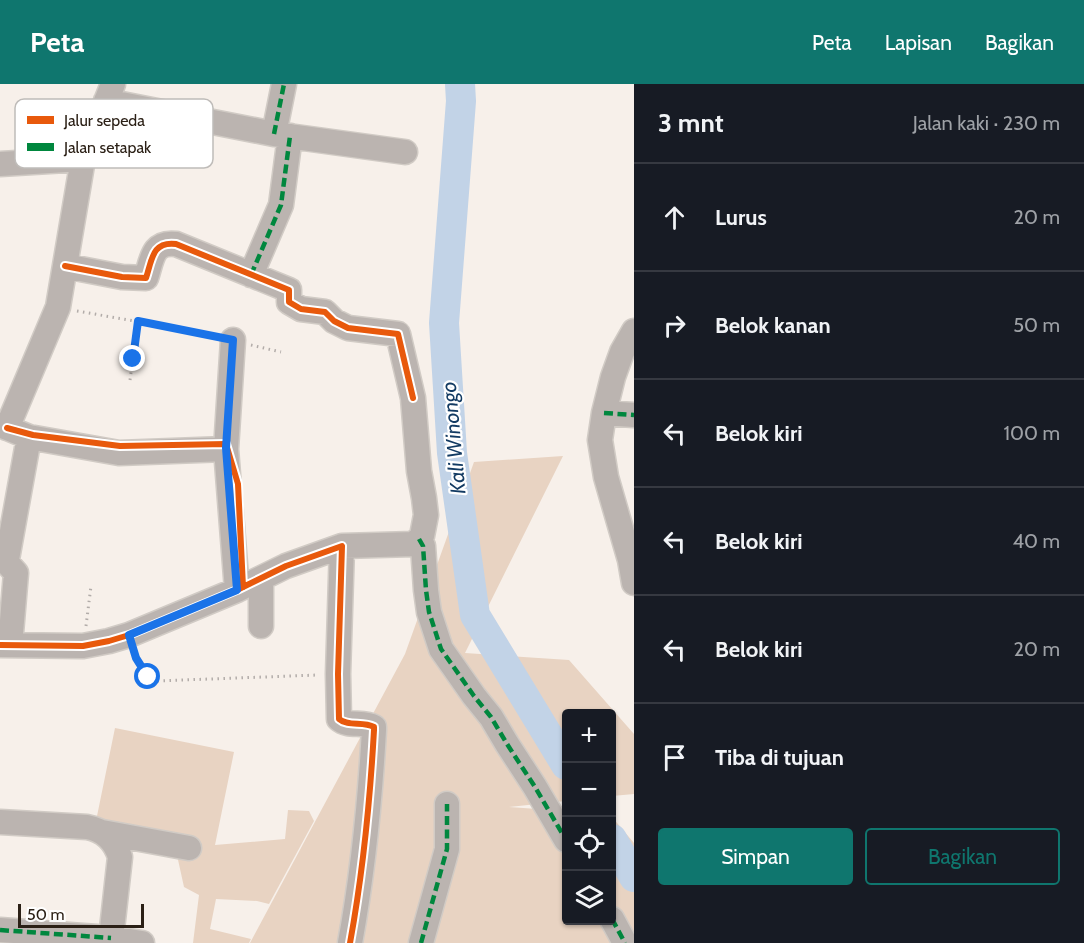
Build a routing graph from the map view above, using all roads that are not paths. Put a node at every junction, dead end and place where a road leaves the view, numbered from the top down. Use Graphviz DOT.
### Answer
graph roads {
  1 [pos="284,84"];
  2 [pos="110,92"];
  3 [pos="138,99"];
  4 [pos="213,118"];
  5 [pos="282,135"];
  6 [pos="405,152"];
  7 [pos="15,163"];
  8 [pos="0,164"];
  9 [pos="81,168"];
  10 [pos="65,266"];
  11 [pos="251,275"];
  12 [pos="634,331"];
  13 [pos="233,340"];
  14 [pos="604,414"];
  15 [pos="634,415"];
  16 [pos="3,427"];
  17 [pos="29,437"];
  18 [pos="226,448"];
  19 [pos="419,539"];
  20 [pos="342,546"];
  21 [pos="632,560"];
  22 [pos="261,579"];
  23 [pos="634,583"];
  24 [pos="237,590"];
  25 [pos="261,626"];
  26 [pos="5,645"];
  27 [pos="447,804"];
  28 [pos="0,822"];
  29 [pos="102,832"];
  30 [pos="562,832"];
  31 [pos="189,848"];
  32 [pos="615,925"];
  33 [pos="0,930"];
  34 [pos="111,938"];
  35 [pos="142,943"];
  36 [pos="350,943"];
  37 [pos="421,943"];
  38 [pos="625,943"];
  1 -- 5 [label="street"];
  2 -- 3 [label="street"];
  4 -- 5 [label="street"];
  5 -- 6 [label="street"];
  5 -- 11 [label="street"];
  7 -- 8 [label="street"];
  9 -- 10 [label="street"];
  10 -- 11 [label="street"];
  10 -- 16 [label="street"];
  11 -- 19 [label="street"];
  12 -- 14 [label="street"];
  13 -- 18 [label="street"];
  14 -- 15 [label="street"];
  14 -- 21 [label="street"];
  16 -- 17 [label="street"];
  17 -- 18 [label="street"];
  17 -- 26 [label="street"];
  18 -- 24 [label="street"];
  19 -- 20 [label="street"];
  19 -- 30 [label="street"];
  20 -- 22 [label="street"];
  20 -- 36 [label="street"];
  21 -- 23 [label="street"];
  22 -- 24 [label="street"];
  22 -- 25 [label="street"];
  24 -- 26 [label="street"];
  27 -- 37 [label="street"];
  28 -- 29 [label="street"];
  29 -- 31 [label="street"];
  29 -- 34 [label="street"];
  32 -- 38 [label="street"];
  33 -- 34 [label="street"];
  34 -- 35 [label="street"];
}
